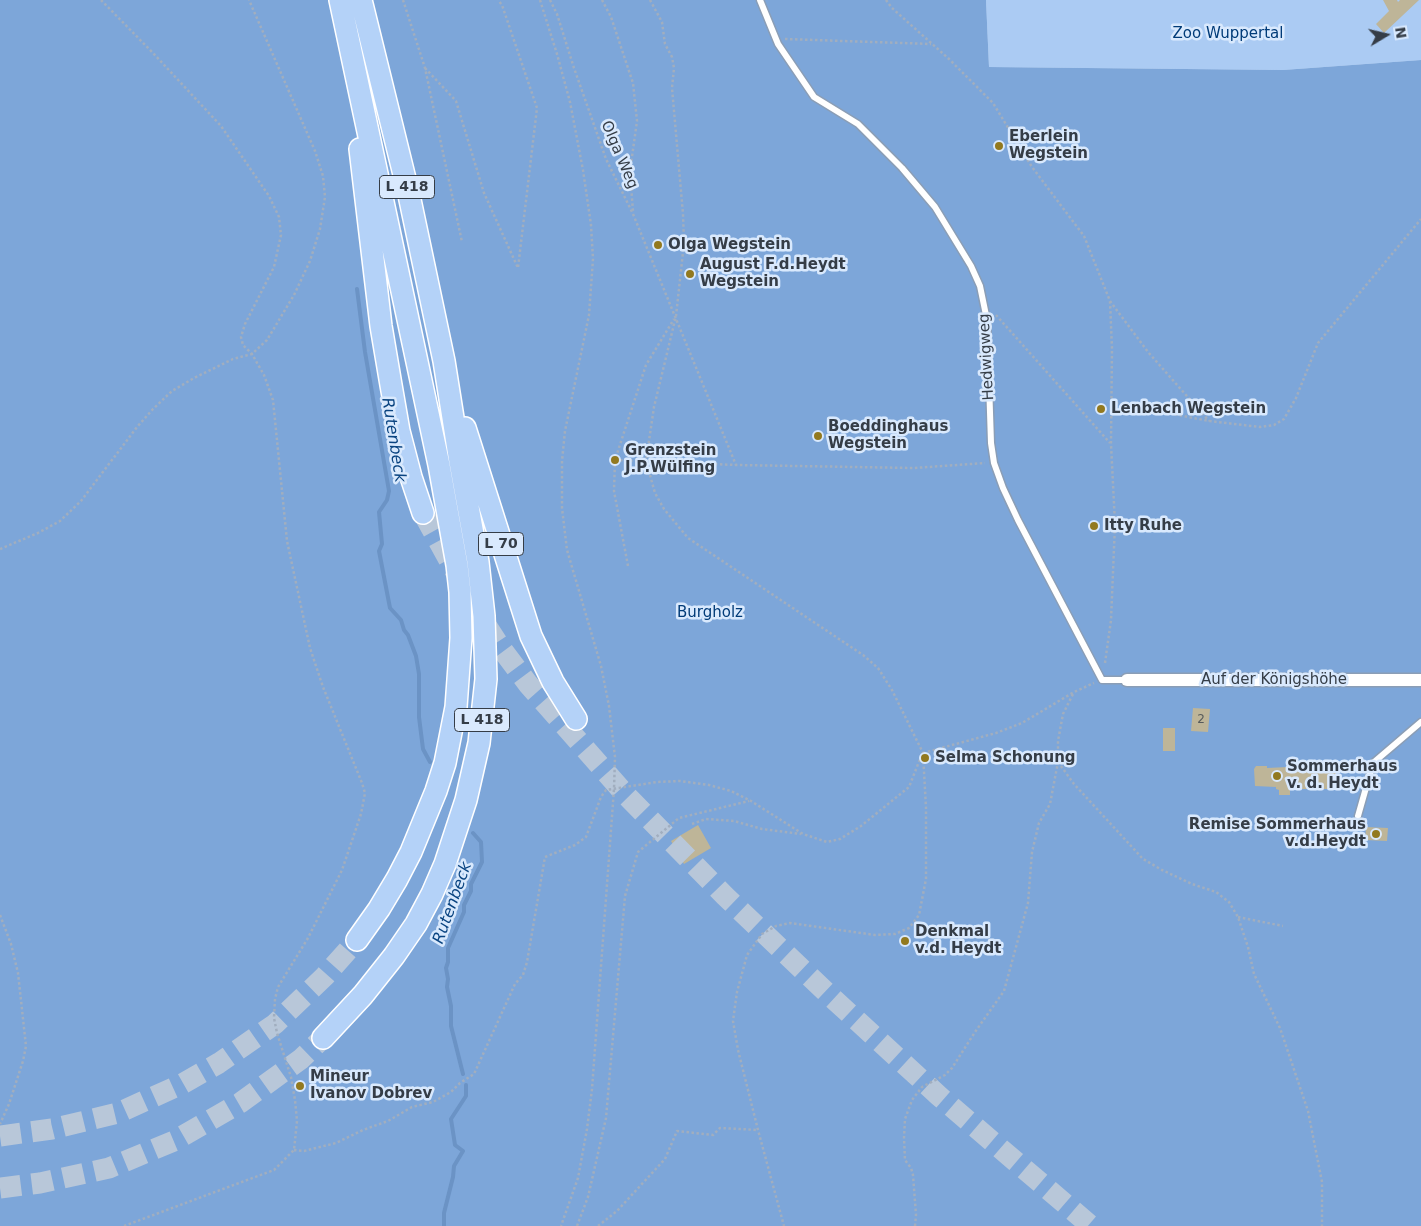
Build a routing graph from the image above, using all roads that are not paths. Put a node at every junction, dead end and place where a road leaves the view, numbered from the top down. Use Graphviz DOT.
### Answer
graph roads {
  1 [pos="361,0"];
  2 [pos="760,0"];
  3 [pos="342,10"];
  4 [pos="444,361"];
  5 [pos="423,513"];
  6 [pos="1127,680"];
  7 [pos="1421,680"];
  8 [pos="576,719"];
  9 [pos="1421,722"];
  10 [pos="1358,816"];
  11 [pos="356,940"];
  12 [pos="323,1038"];
  1 -- 4 [label="highway, L 418"];
  2 -- 6 [label="lane, Hedwigweg"];
  3 -- 5 [label="highway"];
  3 -- 11 [label="highway, L 418"];
  4 -- 8 [label="highway, L 70"];
  4 -- 12 [label="highway, L 418"];
  6 -- 7 [label="street, Auf der Königshöhe"];
  9 -- 10 [label="lane"];
}
